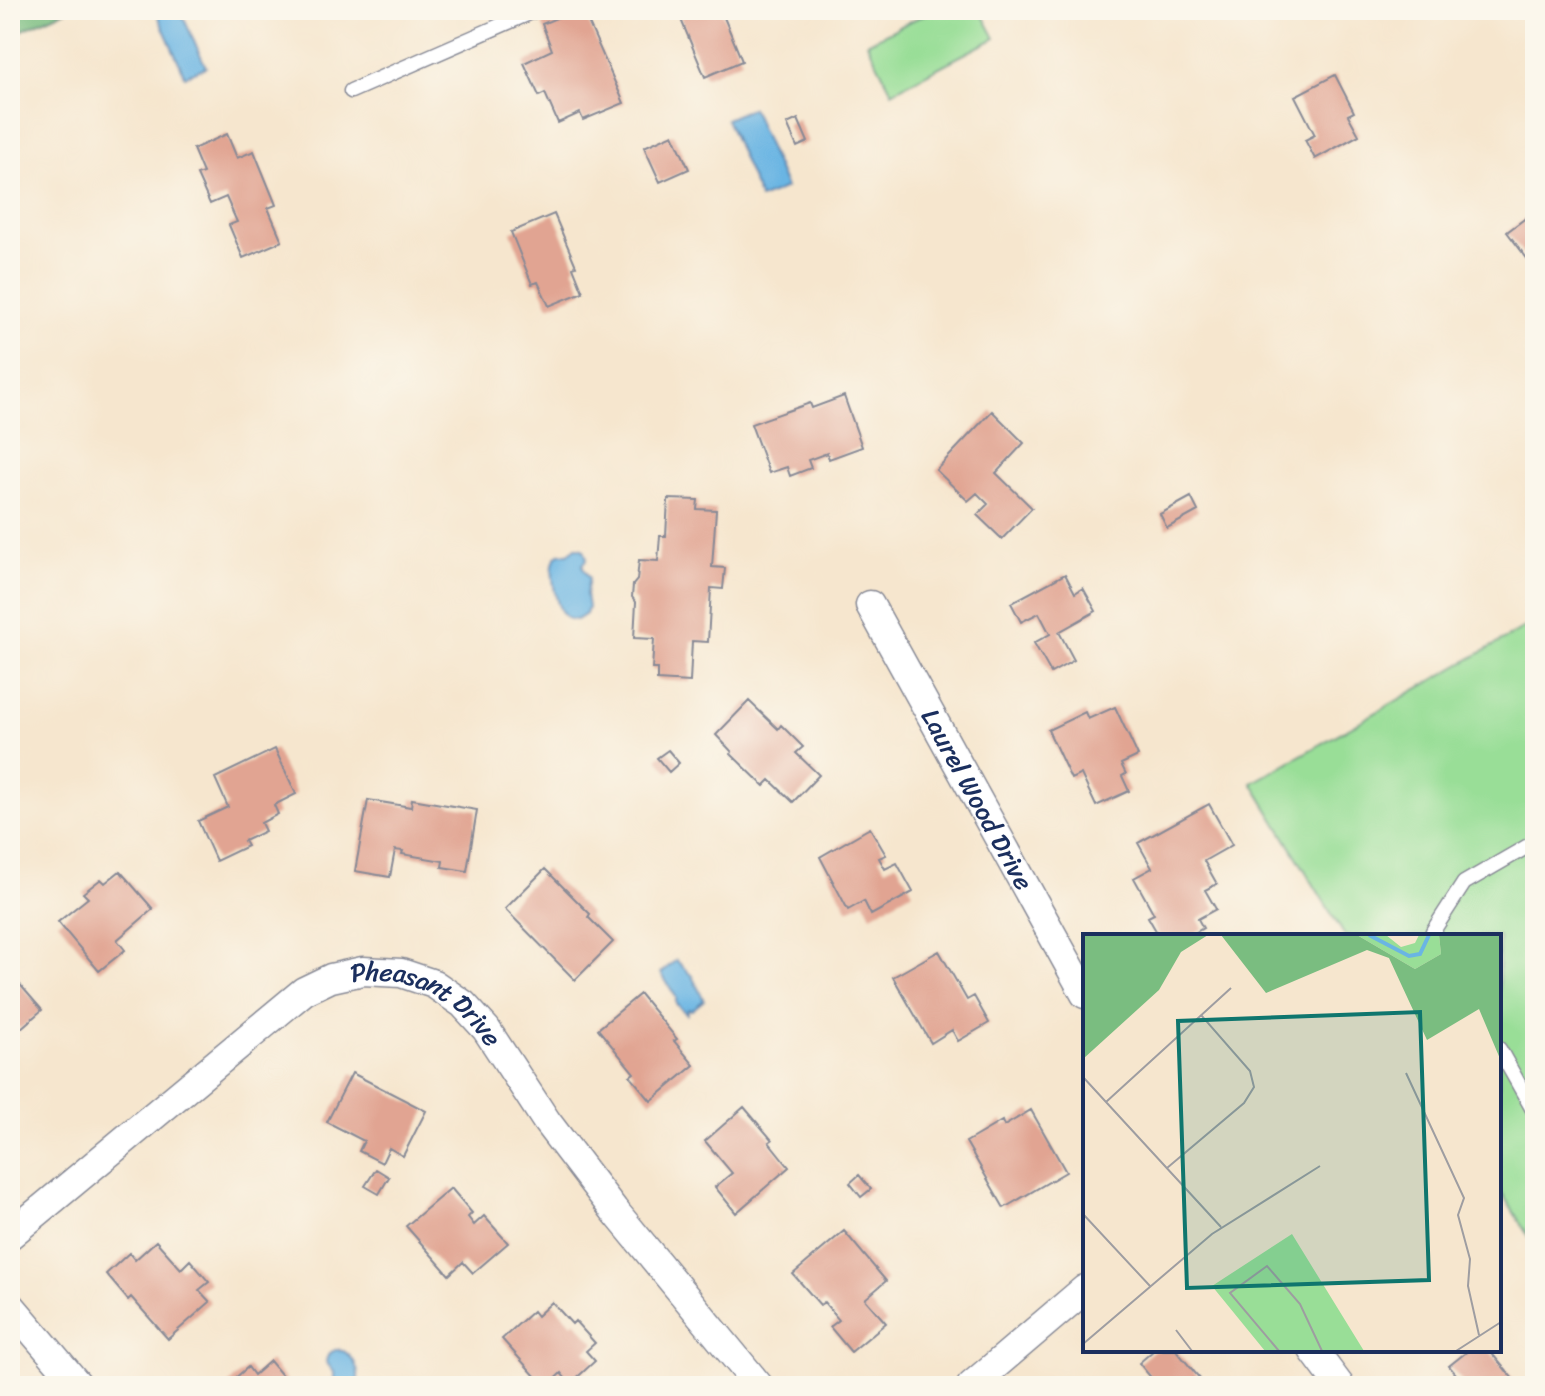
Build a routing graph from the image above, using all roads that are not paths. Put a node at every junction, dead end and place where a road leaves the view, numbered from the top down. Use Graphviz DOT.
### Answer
graph roads {
  1 [pos="536,10"];
  2 [pos="351,91"];
  3 [pos="870,605"];
  4 [pos="1535,842"];
  5 [pos="1435,934"];
  6 [pos="1083,990"];
  7 [pos="1501,1053"];
  8 [pos="1535,1113"];
  9 [pos="10,1235"];
  10 [pos="1083,1291"];
  11 [pos="10,1305"];
  12 [pos="1314,1352"];
  13 [pos="79,1386"];
  14 [pos="759,1386"];
  15 [pos="971,1386"];
  16 [pos="1340,1386"];
  1 -- 2 [label="lane"];
  3 -- 6 [label="street, Laurel Wood Drive"];
  4 -- 5 [label="lane"];
  7 -- 8 [label="lane"];
  9 -- 14 [label="street, Pheasant Drive"];
  10 -- 15 [label="street"];
  11 -- 13 [label="street"];
  12 -- 16 [label="street"];
}
